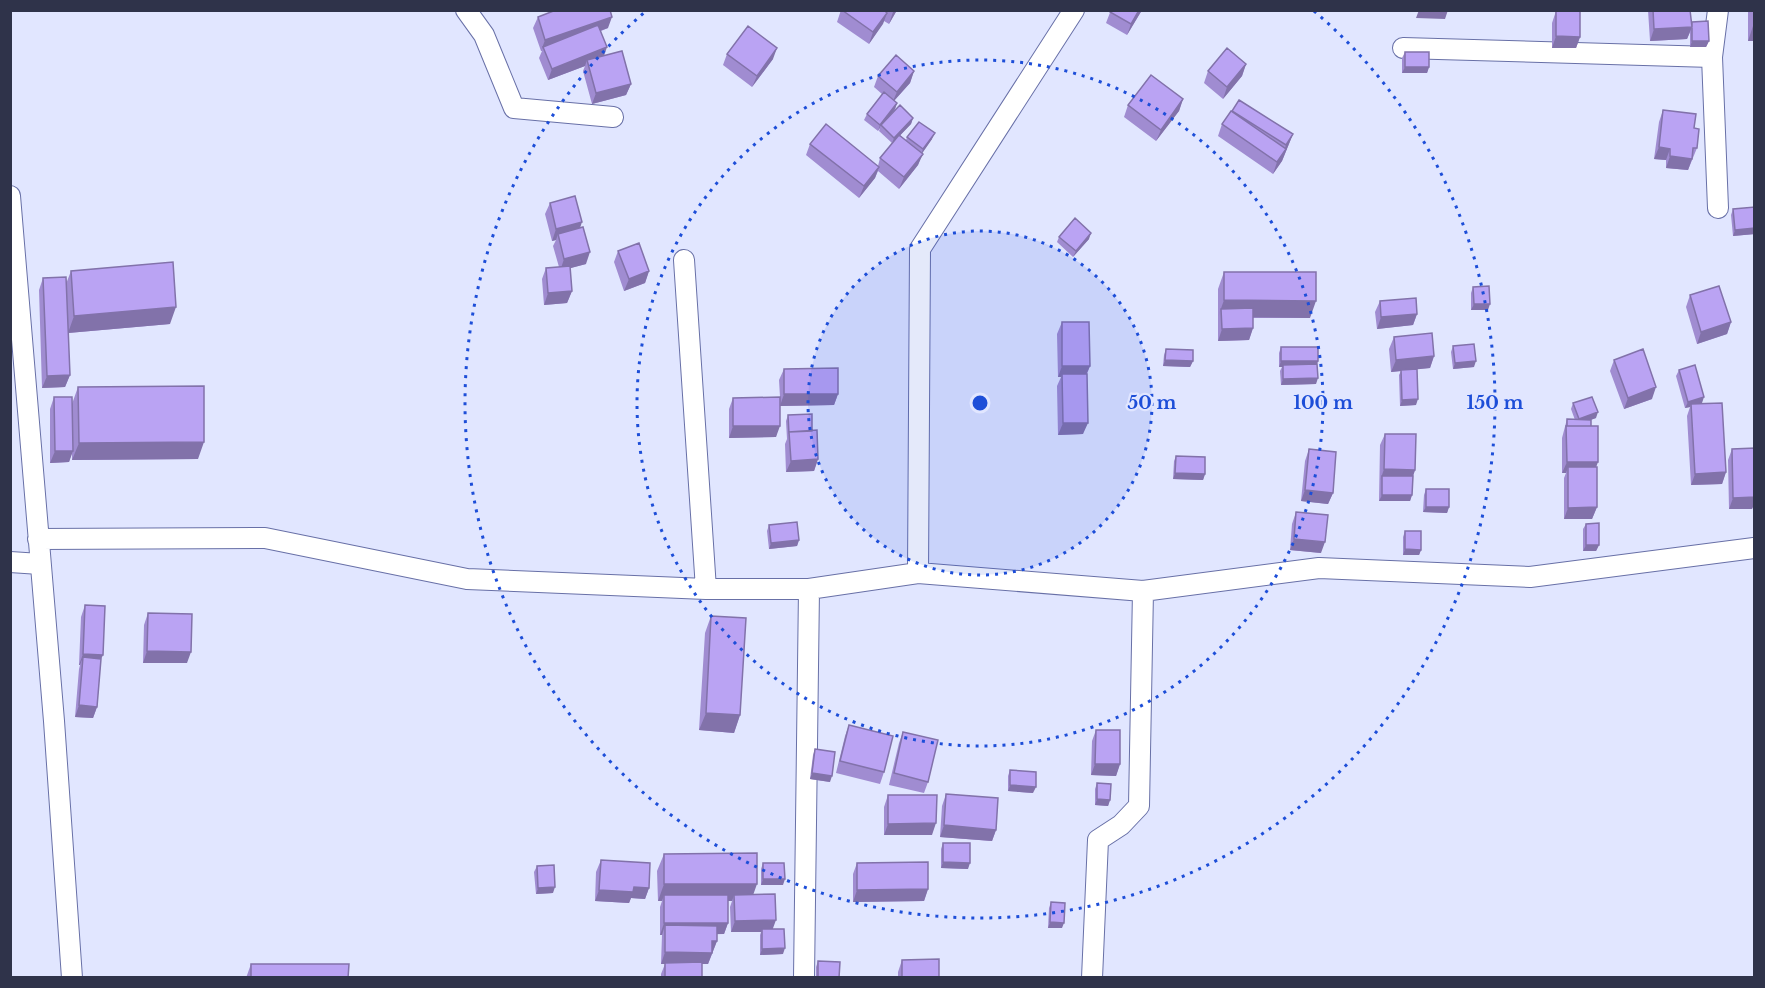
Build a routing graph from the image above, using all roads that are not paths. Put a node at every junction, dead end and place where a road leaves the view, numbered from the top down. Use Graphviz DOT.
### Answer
graph roads {
  1 [pos="466,10"];
  2 [pos="1074,10"];
  3 [pos="1718,10"];
  4 [pos="1404,48"];
  5 [pos="1712,57"];
  6 [pos="613,117"];
  7 [pos="10,196"];
  8 [pos="1718,208"];
  9 [pos="684,260"];
  10 [pos="38,539"];
  11 [pos="1755,548"];
  12 [pos="10,562"];
  13 [pos="40,564"];
  14 [pos="918,573"];
  15 [pos="706,589"];
  16 [pos="809,589"];
  17 [pos="1143,591"];
  18 [pos="72,978"];
  19 [pos="804,978"];
  20 [pos="1092,978"];
  1 -- 6 [label="street"];
  2 -- 14 [label="street"];
  3 -- 5 [label="street"];
  4 -- 5 [label="street"];
  5 -- 8 [label="street"];
  7 -- 10 [label="street"];
  9 -- 15 [label="street"];
  10 -- 13 [label="street"];
  10 -- 15 [label="street"];
  11 -- 17 [label="street"];
  12 -- 13 [label="street"];
  13 -- 18 [label="street"];
  14 -- 16 [label="street"];
  14 -- 17 [label="street"];
  15 -- 16 [label="street"];
  16 -- 19 [label="street"];
  17 -- 20 [label="street"];
}
